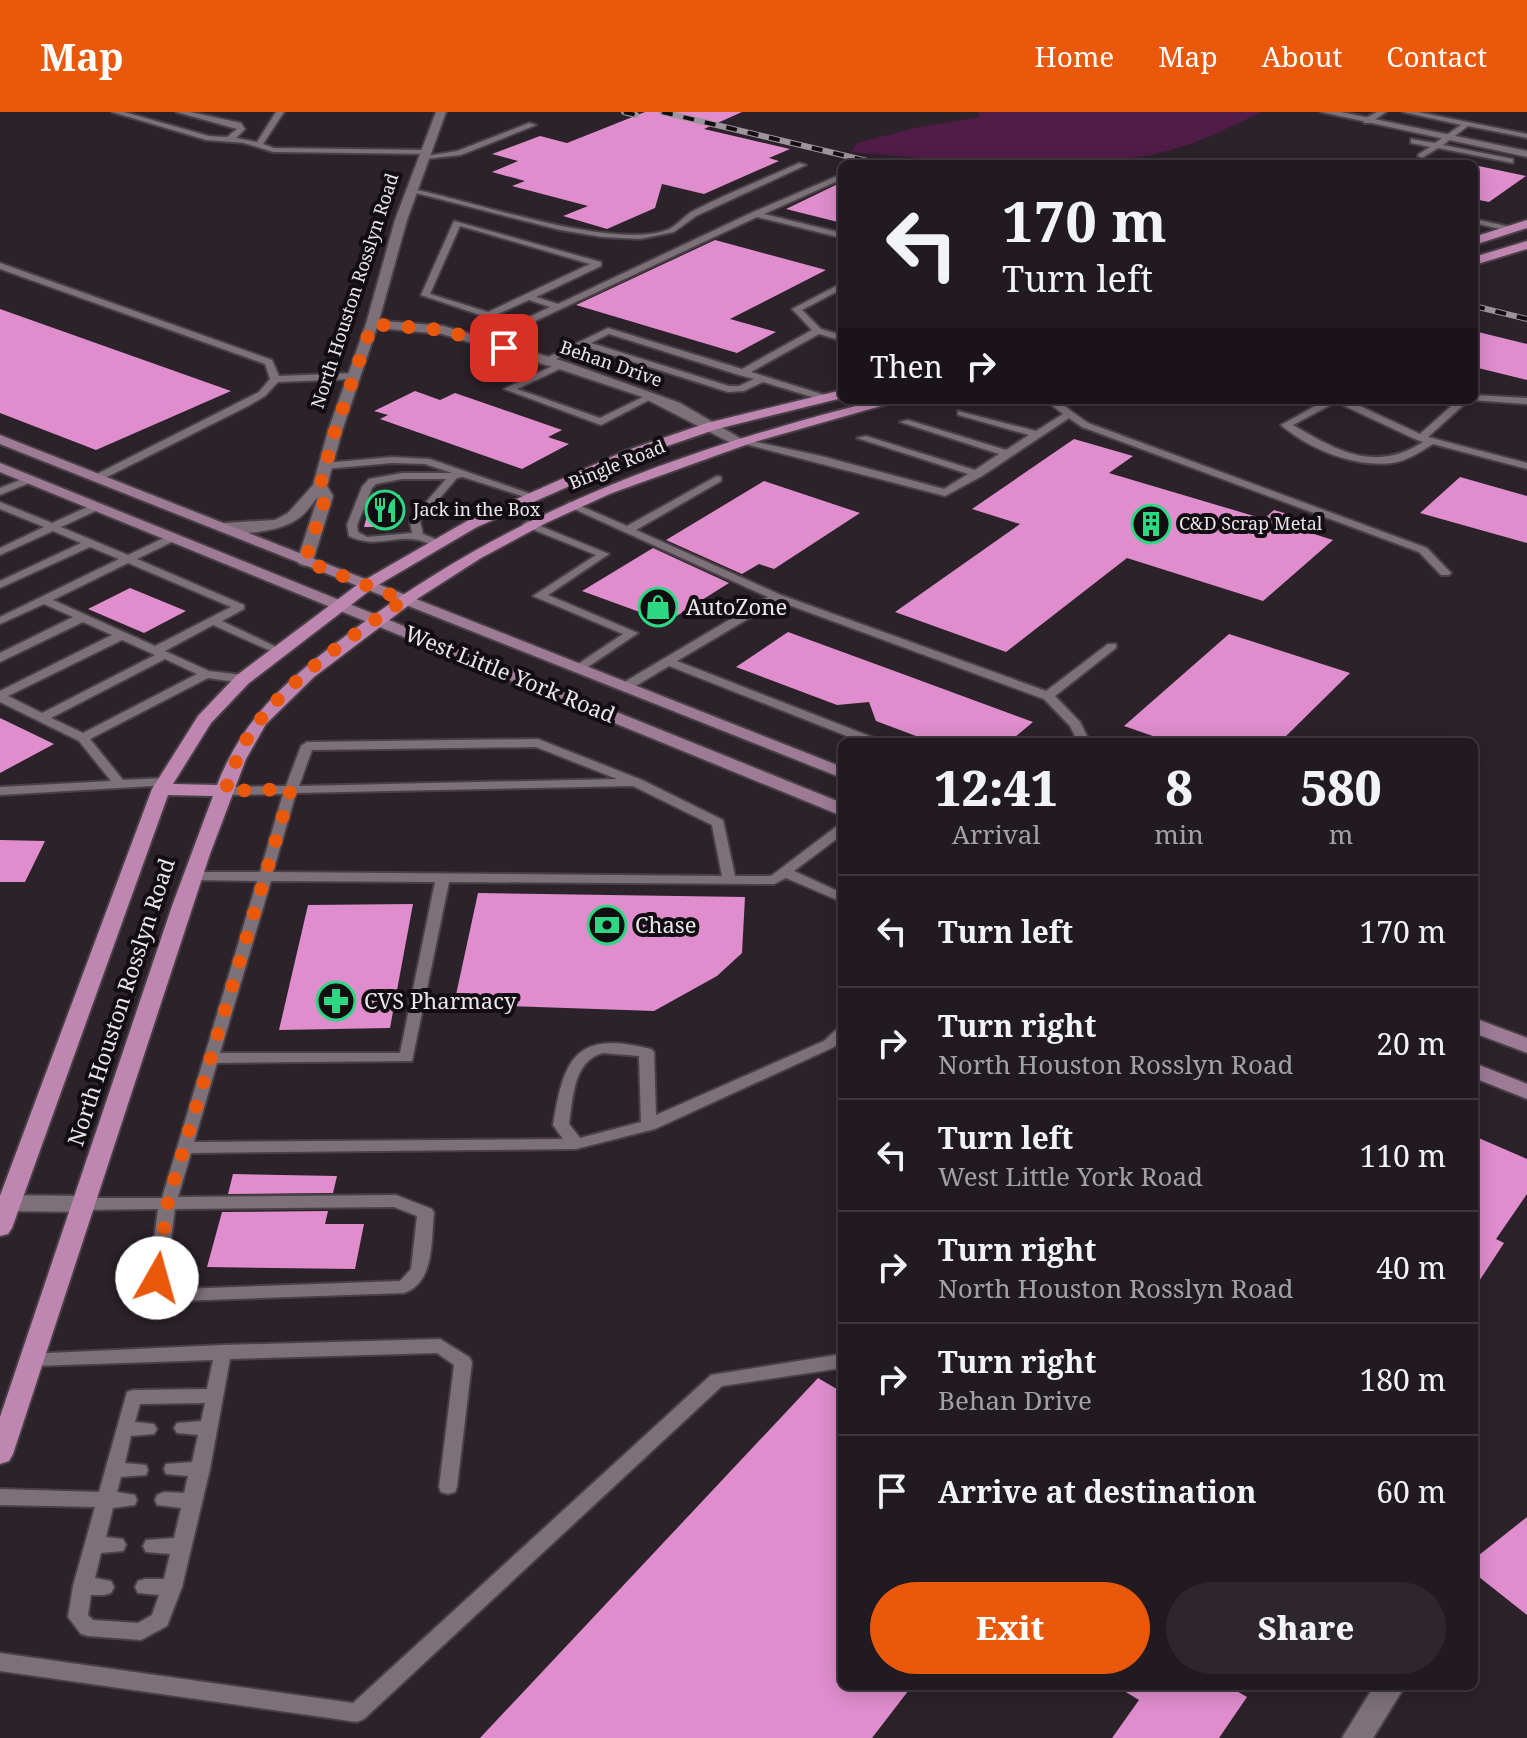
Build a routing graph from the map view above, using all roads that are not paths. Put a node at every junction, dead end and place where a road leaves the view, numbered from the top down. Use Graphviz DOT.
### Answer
graph roads {
  1 [pos="116,112"];
  2 [pos="180,112"];
  3 [pos="280,112"];
  4 [pos="441,112"];
  5 [pos="1326,112"];
  6 [pos="1382,112"];
  7 [pos="1407,112"];
  8 [pos="1425,116"];
  9 [pos="1367,121"];
  10 [pos="1467,124"];
  11 [pos="532,125"];
  12 [pos="1405,128"];
  13 [pos="1497,130"];
  14 [pos="1527,136"];
  15 [pos="1450,138"];
  16 [pos="230,139"];
  17 [pos="1414,141"];
  18 [pos="1478,144"];
  19 [pos="258,146"];
  20 [pos="1438,146"];
  21 [pos="426,154"];
  22 [pos="1527,154"];
  23 [pos="1422,156"];
  24 [pos="1510,161"];
  25 [pos="802,165"];
  26 [pos="838,178"];
  27 [pos="412,191"];
  28 [pos="756,214"];
  29 [pos="1478,222"];
  30 [pos="1527,224"];
  31 [pos="1513,230"];
  32 [pos="838,235"];
  33 [pos="1478,240"];
  34 [pos="1527,245"];
  35 [pos="1478,260"];
  36 [pos="0,266"];
  37 [pos="838,288"];
  38 [pos="528,297"];
  39 [pos="559,307"];
  40 [pos="372,324"];
  41 [pos="818,331"];
  42 [pos="838,337"];
  43 [pos="483,342"];
  44 [pos="582,343"];
  45 [pos="545,361"];
  46 [pos="561,365"];
  47 [pos="742,373"];
  48 [pos="355,376"];
  49 [pos="275,379"];
  50 [pos="761,379"];
  51 [pos="838,395"];
  52 [pos="652,396"];
  53 [pos="825,398"];
  54 [pos="1478,398"];
  55 [pos="1527,401"];
  56 [pos="880,404"];
  57 [pos="1056,404"];
  58 [pos="1328,404"];
  59 [pos="1345,404"];
  60 [pos="1460,404"];
  61 [pos="961,413"];
  62 [pos="1071,413"];
  63 [pos="905,422"];
  64 [pos="712,426"];
  65 [pos="1038,435"];
  66 [pos="862,438"];
  67 [pos="0,439"];
  68 [pos="1426,440"];
  69 [pos="738,441"];
  70 [pos="1009,454"];
  71 [pos="62,464"];
  72 [pos="325,466"];
  73 [pos="1527,466"];
  74 [pos="0,467"];
  75 [pos="467,474"];
  76 [pos="978,474"];
  77 [pos="454,476"];
  78 [pos="97,478"];
  79 [pos="30,479"];
  80 [pos="717,479"];
  81 [pos="320,486"];
  82 [pos="0,492"];
  83 [pos="532,496"];
  84 [pos="0,505"];
  85 [pos="570,505"];
  86 [pos="98,506"];
  87 [pos="18,512"];
  88 [pos="0,520"];
  89 [pos="528,524"];
  90 [pos="54,527"];
  91 [pos="224,528"];
  92 [pos="630,529"];
  93 [pos="418,536"];
  94 [pos="174,537"];
  95 [pos="91,543"];
  96 [pos="439,544"];
  97 [pos="0,552"];
  98 [pos="129,559"];
  99 [pos="305,561"];
  100 [pos="1445,573"];
  101 [pos="0,585"];
  102 [pos="367,585"];
  103 [pos="777,597"];
  104 [pos="45,600"];
  105 [pos="404,600"];
  106 [pos="339,605"];
  107 [pos="83,617"];
  108 [pos="377,619"];
  109 [pos="0,621"];
  110 [pos="213,621"];
  111 [pos="122,635"];
  112 [pos="1112,646"];
  113 [pos="279,651"];
  114 [pos="160,653"];
  115 [pos="0,658"];
  116 [pos="668,662"];
  117 [pos="578,668"];
  118 [pos="206,674"];
  119 [pos="243,679"];
  120 [pos="625,687"];
  121 [pos="0,696"];
  122 [pos="1048,696"];
  123 [pos="41,718"];
  124 [pos="83,738"];
  125 [pos="863,738"];
  126 [pos="1082,738"];
  127 [pos="838,771"];
  128 [pos="118,782"];
  129 [pos="637,783"];
  130 [pos="162,785"];
  131 [pos="291,789"];
  132 [pos="0,791"];
  133 [pos="225,791"];
  134 [pos="838,808"];
  135 [pos="838,832"];
  136 [pos="784,872"];
  137 [pos="190,876"];
  138 [pos="265,878"];
  139 [pos="443,878"];
  140 [pos="729,879"];
  141 [pos="838,896"];
  142 [pos="1478,1027"];
  143 [pos="838,1036"];
  144 [pos="1527,1046"];
  145 [pos="212,1058"];
  146 [pos="1478,1072"];
  147 [pos="1527,1092"];
  148 [pos="649,1125"];
  149 [pos="576,1144"];
  150 [pos="184,1148"];
  151 [pos="168,1201"];
  152 [pos="4,1203"];
  153 [pos="86,1204"];
  154 [pos="0,1228"];
  155 [pos="223,1352"];
  156 [pos="33,1359"];
  157 [pos="838,1362"];
  158 [pos="215,1396"];
  159 [pos="183,1428"];
  160 [pos="209,1428"];
  161 [pos="124,1429"];
  162 [pos="148,1429"];
  163 [pos="0,1454"];
  164 [pos="173,1469"];
  165 [pos="201,1469"];
  166 [pos="114,1470"];
  167 [pos="139,1470"];
  168 [pos="448,1487"];
  169 [pos="0,1497"];
  170 [pos="106,1500"];
  171 [pos="128,1500"];
  172 [pos="164,1500"];
  173 [pos="193,1501"];
  174 [pos="94,1545"];
  175 [pos="116,1545"];
  176 [pos="153,1546"];
  177 [pos="183,1546"];
  178 [pos="145,1587"];
  179 [pos="172,1587"];
  180 [pos="0,1662"];
  181 [pos="1387,1690"];
  182 [pos="1357,1738"];
  1 -- 16 [label="lane"];
  2 -- 16 [label="lane"];
  3 -- 19 [label="lane"];
  4 -- 21 [label="street, North Houston Rosslyn Road"];
  5 -- 9 [label="street"];
  6 -- 9 [label="lane"];
  7 -- 8 [label="lane"];
  8 -- 10 [label="lane"];
  8 -- 12 [label="lane"];
  9 -- 12 [label="street"];
  10 -- 13 [label="lane"];
  10 -- 15 [label="lane"];
  11 -- 21 [label="lane"];
  12 -- 15 [label="street"];
  13 -- 14 [label="lane"];
  13 -- 18 [label="lane"];
  15 -- 18 [label="street"];
  15 -- 20 [label="lane"];
  16 -- 19 [label="lane"];
  17 -- 20 [label="lane"];
  18 -- 22 [label="street"];
  19 -- 21 [label="lane"];
  20 -- 23 [label="lane"];
  20 -- 24 [label="lane"];
  21 -- 27 [label="street, North Houston Rosslyn Road"];
  25 -- 27 [label="lane"];
  26 -- 28 [label="lane"];
  27 -- 40 [label="street, North Houston Rosslyn Road"];
  28 -- 32 [label="lane"];
  28 -- 39 [label="lane"];
  29 -- 31 [label="lane"];
  30 -- 31 [label="main road"];
  31 -- 33 [label="main road"];
  34 -- 35 [label="main road"];
  36 -- 49 [label="lane"];
  37 -- 41 [label="lane"];
  38 -- 38 [label="lane"];
  38 -- 39 [label="lane"];
  39 -- 43 [label="lane"];
  40 -- 43 [label="street, Behan Drive"];
  40 -- 48 [label="street, North Houston Rosslyn Road"];
  41 -- 42 [label="lane"];
  41 -- 47 [label="lane"];
  43 -- 45 [label="street, Behan Drive"];
  44 -- 45 [label="lane"];
  44 -- 47 [label="lane"];
  44 -- 50 [label="lane"];
  45 -- 46 [label="street, Behan Drive"];
  46 -- 52 [label="street, Behan Drive"];
  46 -- 52 [label="lane"];
  47 -- 50 [label="lane"];
  48 -- 49 [label="lane"];
  48 -- 72 [label="street, North Houston Rosslyn Road"];
  49 -- 78 [label="lane"];
  50 -- 53 [label="lane"];
  51 -- 53 [label="main road, Bingle Road"];
  52 -- 64 [label="street, Behan Drive"];
  53 -- 64 [label="main road, Bingle Road"];
  54 -- 55 [label="lane"];
  56 -- 69 [label="main road, Bingle Road"];
  57 -- 62 [label="lane"];
  58 -- 68 [label="lane"];
  59 -- 68 [label="lane"];
  60 -- 68 [label="lane"];
  61 -- 65 [label="lane"];
  62 -- 65 [label="lane"];
  62 -- 100 [label="lane"];
  63 -- 70 [label="lane"];
  64 -- 69 [label="street, Behan Drive"];
  64 -- 83 [label="main road, Bingle Road"];
  65 -- 70 [label="lane"];
  66 -- 76 [label="lane"];
  67 -- 71 [label="main road, West Little York Road"];
  68 -- 73 [label="lane"];
  69 -- 76 [label="lane"];
  69 -- 85 [label="main road, Bingle Road"];
  70 -- 76 [label="lane"];
  71 -- 78 [label="main road, West Little York Road"];
  71 -- 79 [label="main road"];
  72 -- 75 [label="lane"];
  72 -- 81 [label="street, North Houston Rosslyn Road"];
  74 -- 79 [label="main road, West Little York Road"];
  75 -- 77 [label="lane"];
  75 -- 83 [label="lane"];
  77 -- 93 [label="lane"];
  77 -- 93 [label="lane"];
  78 -- 91 [label="main road, West Little York Road"];
  79 -- 82 [label="lane"];
  79 -- 86 [label="main road, West Little York Road"];
  80 -- 92 [label="lane"];
  81 -- 91 [label="street, North Houston Rosslyn Road"];
  81 -- 99 [label="street, North Houston Rosslyn Road"];
  83 -- 96 [label="main road, Bingle Road"];
  84 -- 87 [label="lane"];
  85 -- 89 [label="main road, Bingle Road"];
  85 -- 92 [label="lane"];
  86 -- 90 [label="lane"];
  86 -- 94 [label="main road, West Little York Road"];
  87 -- 88 [label="lane"];
  87 -- 90 [label="lane"];
  89 -- 105 [label="main road, Bingle Road"];
  89 -- 117 [label="lane"];
  90 -- 95 [label="lane"];
  90 -- 97 [label="lane"];
  91 -- 99 [label="main road, West Little York Road"];
  92 -- 103 [label="lane"];
  93 -- 96 [label="lane"];
  94 -- 98 [label="lane"];
  94 -- 106 [label="main road, West Little York Road"];
  95 -- 98 [label="lane"];
  95 -- 101 [label="lane"];
  96 -- 102 [label="main road, Bingle Road"];
  98 -- 104 [label="lane"];
  98 -- 110 [label="lane"];
  99 -- 102 [label="main road, West Little York Road"];
  102 -- 105 [label="main road, West Little York Road"];
  102 -- 106 [label="main road, North Houston Rosslyn Road"];
  103 -- 116 [label="lane"];
  103 -- 122 [label="lane"];
  104 -- 107 [label="lane"];
  104 -- 109 [label="lane"];
  105 -- 108 [label="main road, Bingle Road"];
  105 -- 117 [label="main road, West Little York Road"];
  106 -- 108 [label="main road, West Little York Road"];
  106 -- 113 [label="main road, North Houston Rosslyn Road"];
  107 -- 111 [label="lane"];
  107 -- 115 [label="lane"];
  108 -- 133 [label="main road, North Houston Rosslyn Road"];
  108 -- 134 [label="main road, West Little York Road"];
  110 -- 113 [label="lane"];
  110 -- 114 [label="lane"];
  111 -- 114 [label="lane"];
  111 -- 121 [label="lane"];
  112 -- 122 [label="lane"];
  113 -- 119 [label="main road, North Houston Rosslyn Road"];
  114 -- 118 [label="lane"];
  114 -- 123 [label="lane"];
  116 -- 120 [label="lane"];
  116 -- 125 [label="lane"];
  117 -- 120 [label="main road, West Little York Road"];
  118 -- 119 [label="lane"];
  118 -- 124 [label="lane"];
  119 -- 130 [label="main road, North Houston Rosslyn Road"];
  120 -- 127 [label="main road, West Little York Road"];
  121 -- 123 [label="lane"];
  122 -- 126 [label="lane"];
  123 -- 124 [label="lane"];
  124 -- 128 [label="lane"];
  128 -- 130 [label="lane"];
  128 -- 132 [label="lane"];
  129 -- 131 [label="lane"];
  129 -- 131 [label="lane"];
  129 -- 140 [label="lane"];
  130 -- 133 [label="main road"];
  130 -- 152 [label="main road, North Houston Rosslyn Road"];
  131 -- 133 [label="lane"];
  131 -- 138 [label="lane"];
  133 -- 137 [label="main road, North Houston Rosslyn Road"];
  135 -- 136 [label="lane"];
  136 -- 140 [label="lane"];
  136 -- 141 [label="lane"];
  137 -- 138 [label="lane"];
  137 -- 153 [label="main road, North Houston Rosslyn Road"];
  138 -- 139 [label="lane"];
  138 -- 145 [label="lane"];
  139 -- 140 [label="lane"];
  139 -- 145 [label="lane"];
  142 -- 144 [label="main road"];
  143 -- 148 [label="lane"];
  145 -- 150 [label="lane"];
  146 -- 147 [label="main road"];
  148 -- 149 [label="lane"];
  148 -- 149 [label="lane"];
  149 -- 150 [label="lane"];
  150 -- 151 [label="lane"];
  151 -- 151 [label="lane"];
  151 -- 153 [label="lane"];
  152 -- 153 [label="street"];
  152 -- 154 [label="main road, North Houston Rosslyn Road"];
  153 -- 156 [label="main road, North Houston Rosslyn Road"];
  155 -- 156 [label="lane"];
  155 -- 158 [label="lane"];
  155 -- 168 [label="lane"];
  156 -- 163 [label="main road, North Houston Rosslyn Road"];
  157 -- 180 [label="lane"];
  158 -- 160 [label="lane"];
  158 -- 161 [label="lane"];
  159 -- 160 [label="lane"];
  160 -- 165 [label="lane"];
  161 -- 162 [label="lane"];
  161 -- 166 [label="lane"];
  164 -- 165 [label="lane"];
  165 -- 173 [label="lane"];
  166 -- 167 [label="lane"];
  166 -- 170 [label="lane"];
  169 -- 170 [label="lane"];
  170 -- 171 [label="lane"];
  170 -- 174 [label="lane"];
  172 -- 173 [label="lane"];
  173 -- 177 [label="lane"];
  174 -- 175 [label="lane"];
  174 -- 179 [label="lane"];
  176 -- 177 [label="lane"];
  177 -- 179 [label="lane"];
  178 -- 179 [label="lane"];
  181 -- 182 [label="street"];
}
